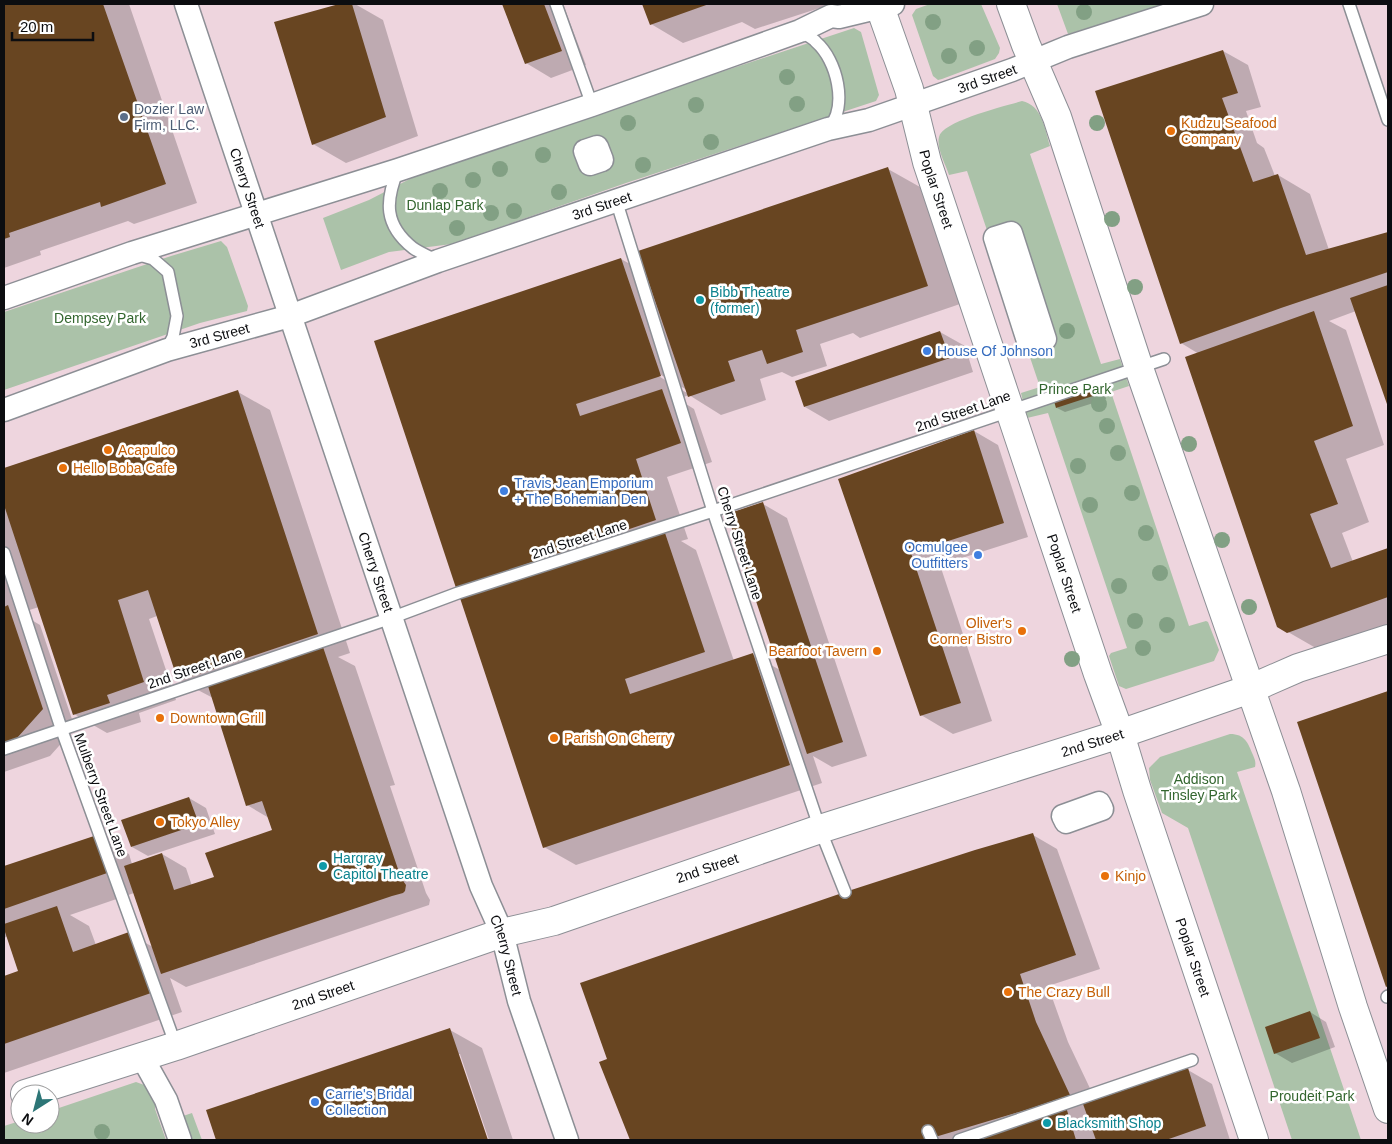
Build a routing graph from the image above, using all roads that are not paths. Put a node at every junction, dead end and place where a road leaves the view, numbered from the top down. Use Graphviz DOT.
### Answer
graph roads {
  1 [pos="186,4"];
  2 [pos="556,4"];
  3 [pos="1011,4"];
  4 [pos="1202,4"];
  5 [pos="1349,4"];
  6 [pos="884,5"];
  7 [pos="800,31"];
  8 [pos="1033,61"];
  9 [pos="913,104"];
  10 [pos="592,105"];
  11 [pos="1388,120"];
  12 [pos="828,129"];
  13 [pos="398,170"];
  14 [pos="616,200"];
  15 [pos="256,213"];
  16 [pos="132,252"];
  17 [pos="438,261"];
  18 [pos="4,298"];
  19 [pos="290,316"];
  20 [pos="166,350"];
  21 [pos="1164,359"];
  22 [pos="1139,368"];
  23 [pos="4,410"];
  24 [pos="1011,411"];
  25 [pos="713,511"];
  26 [pos="4,553"];
  27 [pos="391,618"];
  28 [pos="1388,639"];
  29 [pos="1250,689"];
  30 [pos="61,728"];
  31 [pos="1120,734"];
  32 [pos="4,749"];
  33 [pos="820,829"];
  34 [pos="846,892"];
  35 [pos="502,933"];
  36 [pos="176,1046"];
  37 [pos="142,1057"];
  38 [pos="1192,1060"];
  39 [pos="57,1084"];
  40 [pos="1388,1109"];
  41 [pos="180,1140"];
  42 [pos="567,1140"];
  43 [pos="959,1140"];
  44 [pos="1254,1140"];
  1 -- 15 [label="street, Cherry Street"];
  2 -- 10 [label="lane"];
  3 -- 8 [label="street"];
  4 -- 8 [label="street, 3rd Street"];
  5 -- 11 [label="lane"];
  6 -- 7 [label="street"];
  6 -- 9 [label="street, Poplar Street"];
  7 -- 10 [label="street"];
  7 -- 12 [label="lane"];
  8 -- 9 [label="street, 3rd Street"];
  8 -- 22 [label="street"];
  9 -- 12 [label="street, 3rd Street"];
  9 -- 24 [label="street, Poplar Street"];
  10 -- 13 [label="street"];
  12 -- 14 [label="street, 3rd Street"];
  13 -- 15 [label="street"];
  13 -- 17 [label="lane"];
  14 -- 17 [label="street, 3rd Street"];
  14 -- 25 [label="lane, Cherry Street Lane"];
  15 -- 16 [label="street"];
  15 -- 19 [label="street, Cherry Street"];
  16 -- 18 [label="street"];
  16 -- 20 [label="lane"];
  17 -- 19 [label="street, 3rd Street"];
  19 -- 20 [label="street, 3rd Street"];
  19 -- 27 [label="street, Cherry Street"];
  20 -- 23 [label="street, 3rd Street"];
  21 -- 22 [label="lane, 2nd Street Lane"];
  22 -- 24 [label="lane, 2nd Street Lane"];
  22 -- 29 [label="street"];
  24 -- 25 [label="lane, 2nd Street Lane"];
  24 -- 31 [label="street, Poplar Street"];
  25 -- 27 [label="lane, 2nd Street Lane"];
  25 -- 33 [label="lane, Cherry Street Lane"];
  26 -- 30 [label="lane, Mulberry Street Lane"];
  27 -- 30 [label="lane, 2nd Street Lane"];
  27 -- 35 [label="street, Cherry Street"];
  28 -- 29 [label="street, 2nd Street"];
  29 -- 31 [label="street, 2nd Street"];
  29 -- 40 [label="street"];
  30 -- 32 [label="lane, 2nd Street Lane"];
  30 -- 36 [label="lane, Mulberry Street Lane"];
  31 -- 33 [label="street, 2nd Street"];
  31 -- 44 [label="street, Poplar Street"];
  33 -- 34 [label="lane, Cherry Street Lane"];
  33 -- 35 [label="street, 2nd Street"];
  35 -- 36 [label="street, 2nd Street"];
  35 -- 42 [label="street, Cherry Street"];
  36 -- 37 [label="street, 2nd Street"];
  37 -- 39 [label="street, 2nd Street"];
  37 -- 41 [label="street"];
  38 -- 43 [label="lane"];
}
